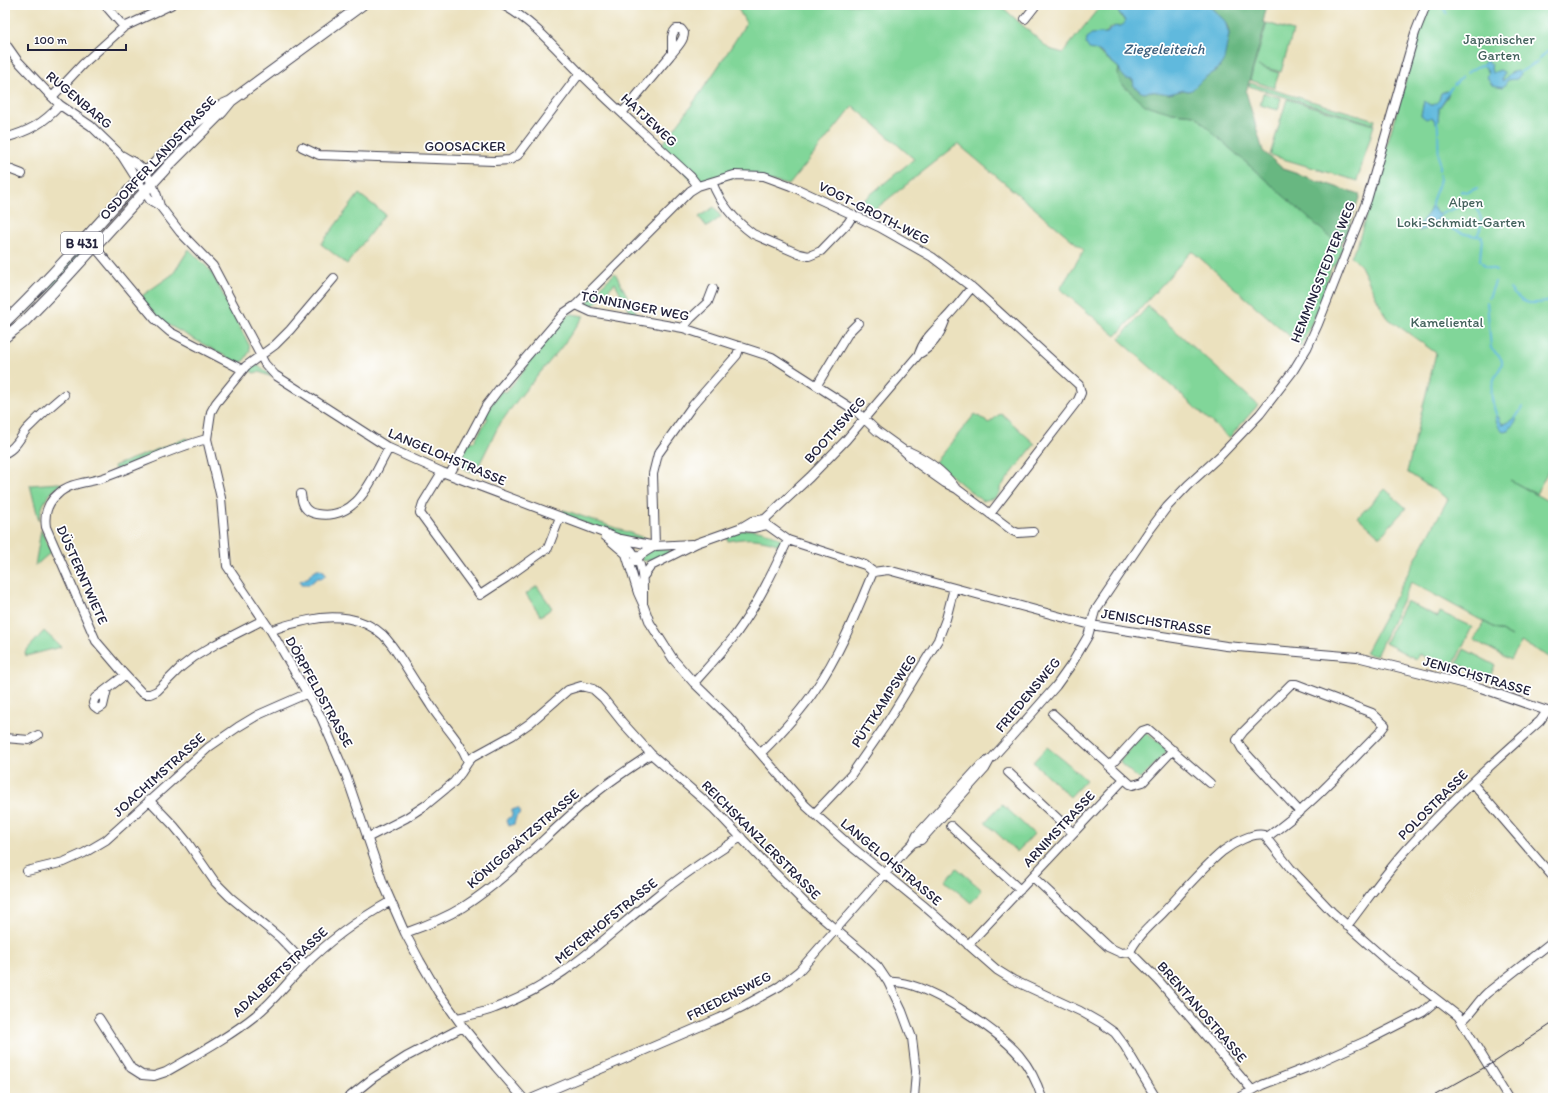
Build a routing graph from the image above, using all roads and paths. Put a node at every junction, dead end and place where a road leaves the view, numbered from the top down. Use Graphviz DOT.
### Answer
graph roads {
  1 [pos="105,5"];
  2 [pos="171,5"];
  3 [pos="362,5"];
  4 [pos="503,5"];
  5 [pos="1036,5"];
  6 [pos="1426,5"];
  7 [pos="1025,19"];
  8 [pos="124,27"];
  9 [pos="5,43"];
  10 [pos="672,53"];
  11 [pos="580,73"];
  12 [pos="52,97"];
  13 [pos="231,101"];
  14 [pos="60,105"];
  15 [pos="622,113"];
  16 [pos="5,138"];
  17 [pos="302,148"];
  18 [pos="122,156"];
  19 [pos="5,165"];
  20 [pos="145,173"];
  21 [pos="22,174"];
  22 [pos="137,182"];
  23 [pos="712,182"];
  24 [pos="152,184"];
  25 [pos="698,186"];
  26 [pos="144,192"];
  27 [pos="160,206"];
  28 [pos="853,215"];
  29 [pos="94,246"];
  30 [pos="334,278"];
  31 [pos="972,287"];
  32 [pos="714,289"];
  33 [pos="576,305"];
  34 [pos="5,322"];
  35 [pos="858,323"];
  36 [pos="683,328"];
  37 [pos="5,337"];
  38 [pos="740,346"];
  39 [pos="260,355"];
  40 [pos="243,370"];
  41 [pos="817,385"];
  42 [pos="64,396"];
  43 [pos="864,419"];
  44 [pos="207,439"];
  45 [pos="389,448"];
  46 [pos="5,453"];
  47 [pos="446,473"];
  48 [pos="301,494"];
  49 [pos="990,514"];
  50 [pos="560,517"];
  51 [pos="766,522"];
  52 [pos="598,532"];
  53 [pos="1033,532"];
  54 [pos="617,538"];
  55 [pos="788,540"];
  56 [pos="697,543"];
  57 [pos="655,546"];
  58 [pos="626,554"];
  59 [pos="638,560"];
  60 [pos="654,564"];
  61 [pos="631,570"];
  62 [pos="873,572"];
  63 [pos="643,577"];
  64 [pos="954,588"];
  65 [pos="643,604"];
  66 [pos="263,620"];
  67 [pos="1091,625"];
  68 [pos="271,631"];
  69 [pos="125,675"];
  70 [pos="694,683"];
  71 [pos="107,689"];
  72 [pos="308,693"];
  73 [pos="1550,712"];
  74 [pos="1053,714"];
  75 [pos="38,735"];
  76 [pos="5,738"];
  77 [pos="460,745"];
  78 [pos="1173,750"];
  79 [pos="482,751"];
  80 [pos="761,753"];
  81 [pos="651,754"];
  82 [pos="468,762"];
  83 [pos="1110,766"];
  84 [pos="1008,772"];
  85 [pos="1124,779"];
  86 [pos="1210,783"];
  87 [pos="1472,783"];
  88 [pos="149,800"];
  89 [pos="1300,812"];
  90 [pos="814,814"];
  91 [pos="951,826"];
  92 [pos="1073,833"];
  93 [pos="741,837"];
  94 [pos="1267,837"];
  95 [pos="367,838"];
  96 [pos="27,871"];
  97 [pos="884,873"];
  98 [pos="1033,877"];
  99 [pos="1553,877"];
  100 [pos="1020,890"];
  101 [pos="391,901"];
  102 [pos="1347,926"];
  103 [pos="836,930"];
  104 [pos="405,933"];
  105 [pos="1553,941"];
  106 [pos="968,945"];
  107 [pos="1130,952"];
  108 [pos="305,964"];
  109 [pos="888,982"];
  110 [pos="1437,1000"];
  111 [pos="99,1018"];
  112 [pos="457,1018"];
  113 [pos="1462,1021"];
  114 [pos="463,1027"];
  115 [pos="1252,1090"];
  116 [pos="348,1098"];
  117 [pos="523,1098"];
  118 [pos="533,1098"];
  119 [pos="914,1098"];
  120 [pos="1042,1098"];
  121 [pos="1156,1098"];
  122 [pos="1239,1098"];
  123 [pos="1508,1098"];
  1 -- 8 [label="street"];
  2 -- 8 [label="street"];
  3 -- 13 [label="main road, OSDORFER LANDSTRASSE / B 431"];
  4 -- 11 [label="street"];
  5 -- 7 [label="street"];
  6 -- 67 [label="street, HEMMINGSTEDTER WEG"];
  8 -- 12 [label="street"];
  9 -- 12 [label="street, RUGENBARG"];
  10 -- 15 [label="street"];
  11 -- 15 [label="street, HATJEWEG"];
  11 -- 17 [label="street, GOOSACKER"];
  12 -- 14 [label="street, RUGENBARG"];
  13 -- 20 [label="main road, OSDORFER LANDSTRASSE / B 431"];
  13 -- 24 [label="main road, OSDORFER LANDSTRASSE / B 431"];
  14 -- 16 [label="street"];
  14 -- 18 [label="street, RUGENBARG"];
  15 -- 25 [label="street, HATJEWEG"];
  18 -- 20 [label="street, RUGENBARG"];
  18 -- 22 [label="street, RUGENBARG"];
  19 -- 21 [label="street"];
  20 -- 22 [label="main road, OSDORFER LANDSTRASSE / B 431"];
  20 -- 24 [label="street, LANGELOHSTRASSE"];
  22 -- 26 [label="street, LANGELOHSTRASSE"];
  22 -- 34 [label="main road, OSDORFER LANDSTRASSE / B 431"];
  23 -- 25 [label="street, VOGT-GROTH-WEG"];
  23 -- 28 [label="street, VOGT-GROTH-WEG"];
  23 -- 28 [label="street"];
  24 -- 26 [label="main road, OSDORFER LANDSTRASSE / B 431"];
  24 -- 27 [label="street, LANGELOHSTRASSE"];
  25 -- 33 [label="street, VOGT-GROTH-WEG"];
  26 -- 27 [label="street, LANGELOHSTRASSE"];
  26 -- 29 [label="main road, OSDORFER LANDSTRASSE / B 431"];
  27 -- 39 [label="street, LANGELOHSTRASSE"];
  28 -- 31 [label="street, VOGT-GROTH-WEG"];
  29 -- 37 [label="main road, OSDORFER LANDSTRASSE / B 431"];
  29 -- 40 [label="street"];
  30 -- 39 [label="street"];
  31 -- 43 [label="street, BOOTHSWEG"];
  31 -- 49 [label="street, VOGT-GROTH-WEG"];
  32 -- 36 [label="street"];
  33 -- 36 [label="street, TÖNNINGER WEG"];
  33 -- 47 [label="street, TÖNNINGER WEG"];
  35 -- 41 [label="street"];
  36 -- 38 [label="street, TÖNNINGER WEG"];
  38 -- 41 [label="street, TÖNNINGER WEG"];
  38 -- 57 [label="street"];
  39 -- 40 [label="street, DÖRPFELDSTRASSE"];
  39 -- 45 [label="street, LANGELOHSTRASSE"];
  40 -- 44 [label="street, DÖRPFELDSTRASSE"];
  41 -- 43 [label="street, TÖNNINGER WEG"];
  42 -- 46 [label="street"];
  43 -- 49 [label="street, TÖNNINGER WEG"];
  43 -- 51 [label="street, BOOTHSWEG"];
  44 -- 66 [label="street, DÖRPFELDSTRASSE"];
  44 -- 69 [label="street, DÜSTERNTWIETE"];
  45 -- 47 [label="street, LANGELOHSTRASSE"];
  45 -- 48 [label="street"];
  47 -- 50 [label="street, LANGELOHSTRASSE"];
  47 -- 50 [label="street, TÖNNINGER WEG"];
  49 -- 53 [label="street, TÖNNINGER WEG"];
  50 -- 52 [label="street, LANGELOHSTRASSE"];
  51 -- 55 [label="street"];
  51 -- 56 [label="street"];
  52 -- 54 [label="street, LANGELOHSTRASSE"];
  52 -- 58 [label="street, LANGELOHSTRASSE"];
  54 -- 57 [label="street"];
  54 -- 59 [label="street, LANGELOHSTRASSE"];
  55 -- 62 [label="street"];
  55 -- 70 [label="street"];
  56 -- 57 [label="street"];
  56 -- 60 [label="street"];
  57 -- 59 [label="street"];
  58 -- 59 [label="street"];
  58 -- 61 [label="street, LANGELOHSTRASSE"];
  59 -- 60 [label="street"];
  59 -- 61 [label="street"];
  59 -- 63 [label="street, LANGELOHSTRASSE"];
  60 -- 63 [label="street"];
  61 -- 65 [label="street, LANGELOHSTRASSE"];
  62 -- 64 [label="street, JENISCHSTRASSE"];
  62 -- 80 [label="street"];
  63 -- 65 [label="street, LANGELOHSTRASSE"];
  64 -- 67 [label="street, JENISCHSTRASSE"];
  64 -- 90 [label="street, PÜTTKAMPSWEG"];
  65 -- 70 [label="street, LANGELOHSTRASSE"];
  66 -- 68 [label="street, DÖRPFELDSTRASSE"];
  66 -- 69 [label="street, DÜSTERNTWIETE"];
  67 -- 73 [label="street, JENISCHSTRASSE"];
  67 -- 97 [label="street, FRIEDENSWEG"];
  68 -- 72 [label="street, DÖRPFELDSTRASSE"];
  68 -- 77 [label="street"];
  69 -- 71 [label="street"];
  70 -- 80 [label="street, LANGELOHSTRASSE"];
  72 -- 88 [label="street, JOACHIMSTRASSE"];
  72 -- 95 [label="street, DÖRPFELDSTRASSE"];
  73 -- 87 [label="street, POLOSTRASSE"];
  74 -- 83 [label="street"];
  75 -- 76 [label="street"];
  77 -- 79 [label="street"];
  77 -- 82 [label="street"];
  78 -- 83 [label="street"];
  78 -- 85 [label="street"];
  78 -- 86 [label="street"];
  79 -- 81 [label="street, REICHSKANZLERSTRASSE"];
  79 -- 82 [label="street, REICHSKANZLERSTRASSE"];
  80 -- 90 [label="street, LANGELOHSTRASSE"];
  81 -- 93 [label="street, REICHSKANZLERSTRASSE"];
  81 -- 104 [label="street, KÖNIGGRÄTZSTRASSE"];
  82 -- 95 [label="street, REICHSKANZLERSTRASSE"];
  83 -- 85 [label="street"];
  84 -- 92 [label="street"];
  85 -- 92 [label="street, ARNIMSTRASSE"];
  87 -- 99 [label="street"];
  87 -- 102 [label="street, POLOSTRASSE"];
  88 -- 96 [label="street, JOACHIMSTRASSE"];
  88 -- 108 [label="street"];
  89 -- 89 [label="street"];
  89 -- 94 [label="street"];
  90 -- 97 [label="street, LANGELOHSTRASSE"];
  91 -- 100 [label="street"];
  92 -- 98 [label="street, ARNIMSTRASSE"];
  93 -- 103 [label="street, REICHSKANZLERSTRASSE"];
  93 -- 112 [label="street, MEYERHOFSTRASSE"];
  94 -- 102 [label="street"];
  94 -- 107 [label="street"];
  95 -- 101 [label="street, DÖRPFELDSTRASSE"];
  97 -- 103 [label="street, FRIEDENSWEG"];
  97 -- 106 [label="street, LANGELOHSTRASSE"];
  98 -- 100 [label="street, ARNIMSTRASSE"];
  98 -- 107 [label="street"];
  100 -- 106 [label="street, ARNIMSTRASSE"];
  101 -- 104 [label="street, DÖRPFELDSTRASSE"];
  101 -- 108 [label="street, ADALBERTSTRASSE"];
  102 -- 110 [label="street"];
  103 -- 109 [label="street, REICHSKANZLERSTRASSE"];
  103 -- 118 [label="street, FRIEDENSWEG"];
  104 -- 112 [label="street, DÖRPFELDSTRASSE"];
  105 -- 113 [label="street"];
  106 -- 121 [label="street, LANGELOHSTRASSE"];
  107 -- 115 [label="street, BRENTANOSTRASSE"];
  108 -- 111 [label="street, ADALBERTSTRASSE"];
  109 -- 119 [label="street, REICHSKANZLERSTRASSE"];
  109 -- 120 [label="street"];
  110 -- 113 [label="street"];
  110 -- 115 [label="street"];
  112 -- 114 [label="street, DÖRPFELDSTRASSE"];
  113 -- 123 [label="street"];
  114 -- 116 [label="street"];
  114 -- 117 [label="street, DÖRPFELDSTRASSE"];
  115 -- 122 [label="street"];
}
